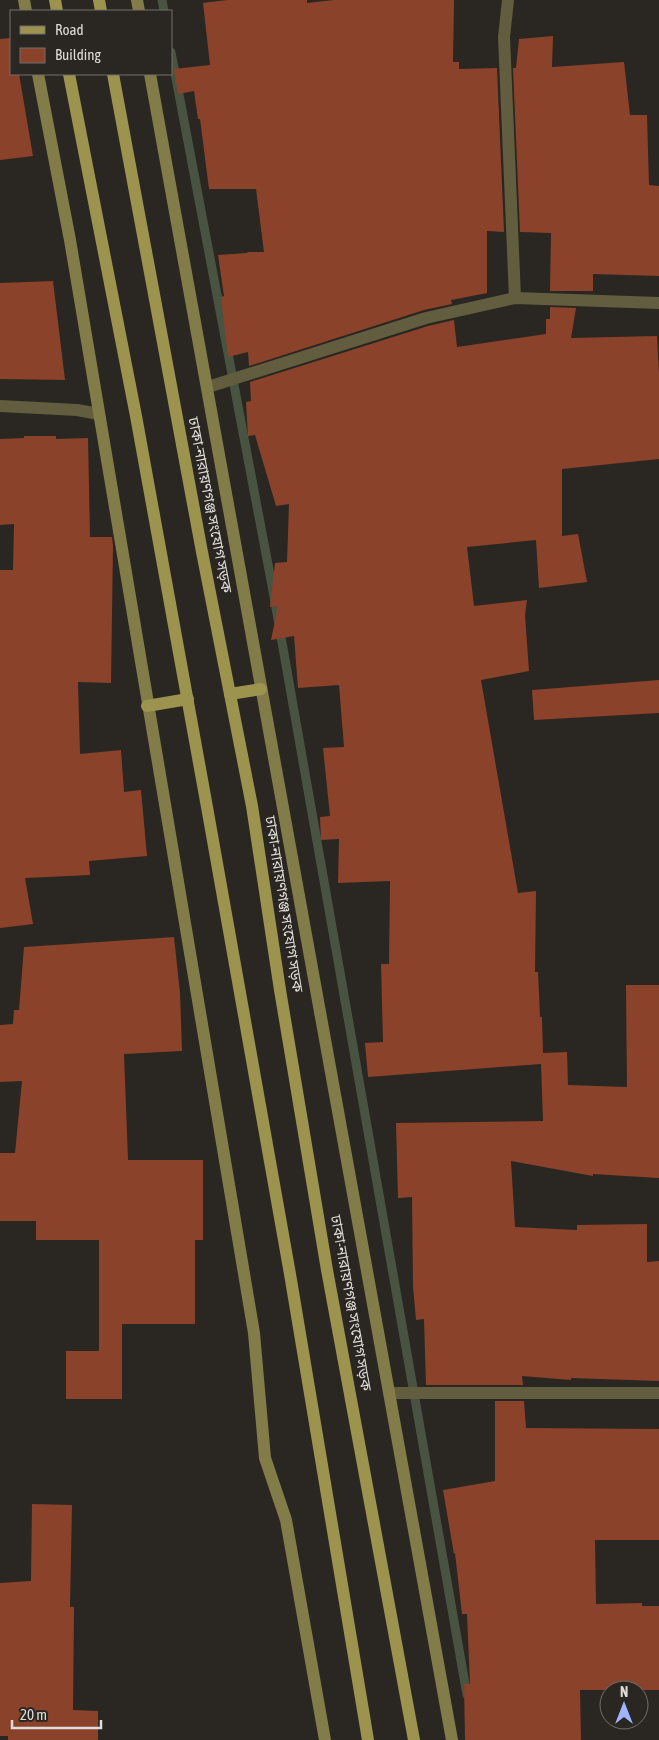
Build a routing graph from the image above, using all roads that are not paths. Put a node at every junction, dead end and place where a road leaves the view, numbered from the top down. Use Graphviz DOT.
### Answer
graph roads {
  1 [pos="508,0"];
  2 [pos="38,75"];
  3 [pos="69,75"];
  4 [pos="113,75"];
  5 [pos="150,75"];
  6 [pos="515,298"];
  7 [pos="659,303"];
  8 [pos="208,387"];
  9 [pos="0,406"];
  10 [pos="99,414"];
  11 [pos="261,689"];
  12 [pos="230,694"];
  13 [pos="188,700"];
  14 [pos="147,706"];
  15 [pos="389,1393"];
  16 [pos="659,1393"];
  17 [pos="325,1740"];
  18 [pos="368,1740"];
  19 [pos="414,1740"];
  20 [pos="452,1740"];
  1 -- 6 [label="street"];
  2 -- 10 [label="street"];
  3 -- 13 [label="main road"];
  4 -- 12 [label="main road, ঢাকা-নারায়ণগঞ্জ সংযোগ সড়ক"];
  5 -- 8 [label="street"];
  6 -- 7 [label="street"];
  6 -- 8 [label="street"];
  8 -- 11 [label="street"];
  9 -- 10 [label="street"];
  10 -- 14 [label="street"];
  11 -- 12 [label="main road"];
  11 -- 15 [label="street"];
  12 -- 19 [label="main road, ঢাকা-নারায়ণগঞ্জ সংযোগ সড়ক"];
  13 -- 14 [label="main road"];
  13 -- 18 [label="main road"];
  14 -- 17 [label="street"];
  15 -- 16 [label="street"];
  15 -- 20 [label="street"];
}
